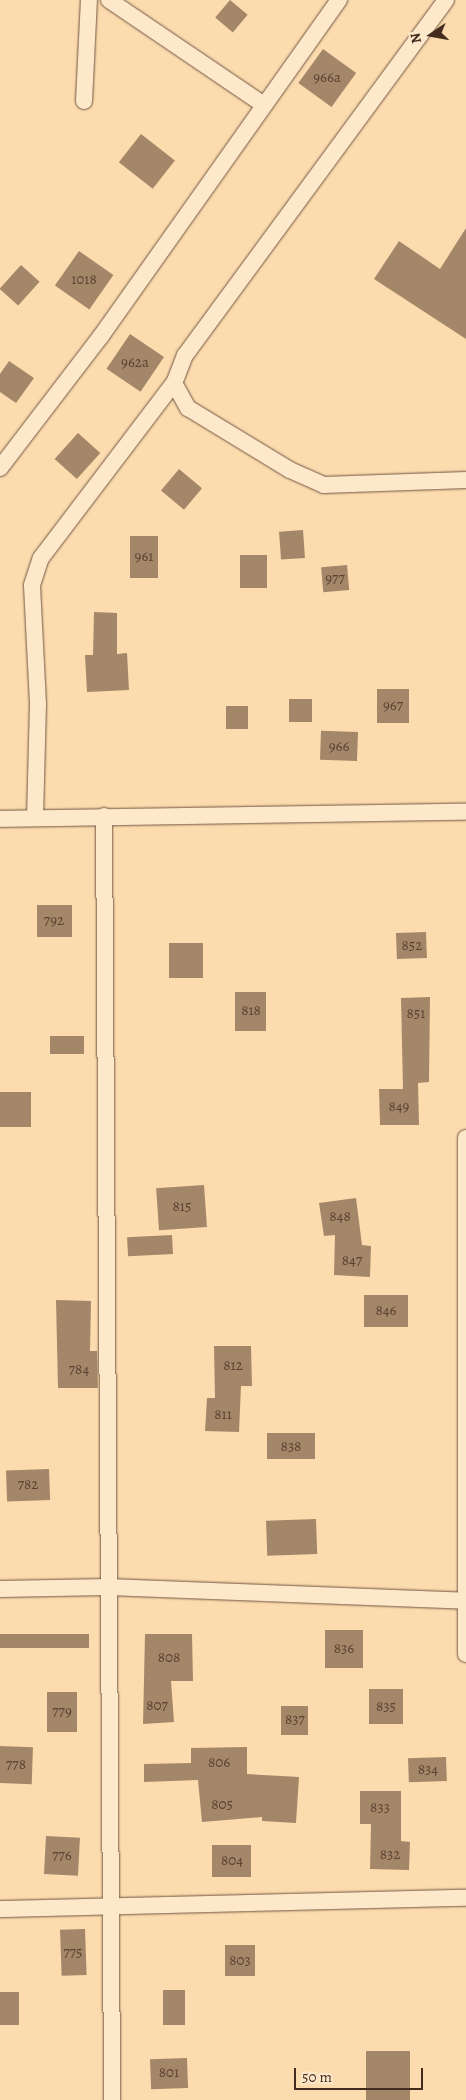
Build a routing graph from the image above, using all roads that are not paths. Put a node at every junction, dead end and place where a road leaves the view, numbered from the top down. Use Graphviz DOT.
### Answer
graph roads {
  1 [pos="89,0"];
  2 [pos="109,0"];
  3 [pos="339,0"];
  4 [pos="446,0"];
  5 [pos="84,101"];
  6 [pos="264,105"];
  7 [pos="174,383"];
  8 [pos="0,468"];
  9 [pos="466,480"];
  10 [pos="466,812"];
  11 [pos="104,816"];
  12 [pos="35,818"];
  13 [pos="0,819"];
  14 [pos="466,1138"];
  15 [pos="108,1587"];
  16 [pos="0,1589"];
  17 [pos="465,1601"];
  18 [pos="466,1654"];
  19 [pos="466,1898"];
  20 [pos="112,1907"];
  21 [pos="0,1909"];
  22 [pos="112,2100"];
  1 -- 5 [label="street"];
  2 -- 6 [label="street"];
  3 -- 6 [label="street"];
  4 -- 7 [label="street"];
  6 -- 8 [label="street"];
  7 -- 9 [label="street"];
  7 -- 12 [label="street"];
  10 -- 11 [label="street"];
  11 -- 12 [label="street"];
  11 -- 15 [label="street"];
  12 -- 13 [label="street"];
  14 -- 17 [label="street"];
  15 -- 16 [label="street"];
  15 -- 17 [label="street"];
  15 -- 20 [label="street"];
  17 -- 18 [label="street"];
  19 -- 20 [label="street"];
  20 -- 21 [label="street"];
  20 -- 22 [label="street"];
}
